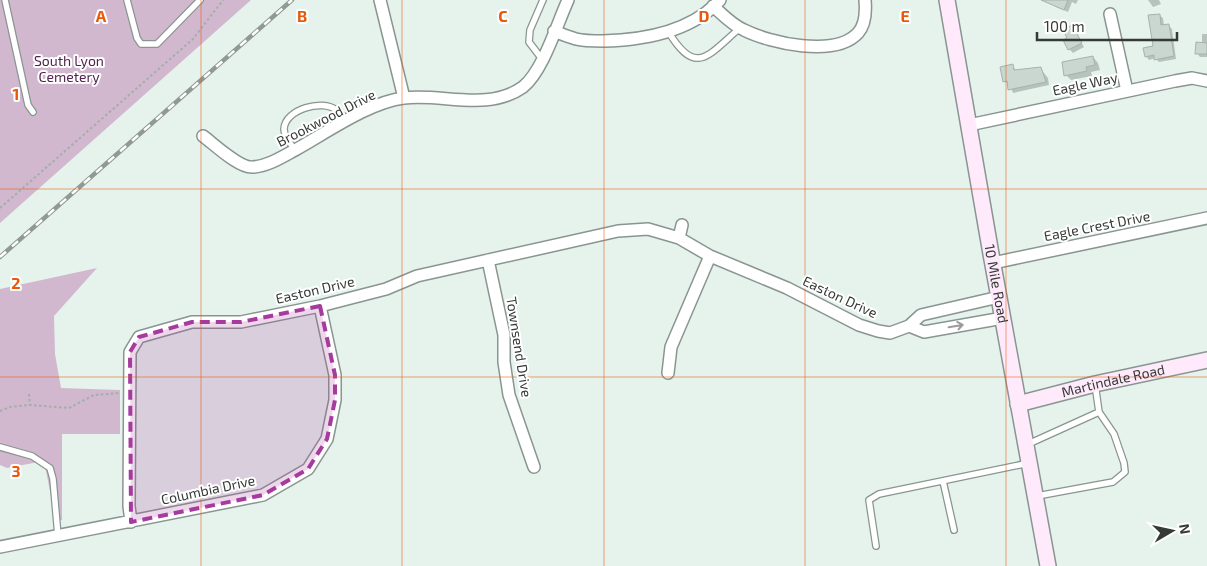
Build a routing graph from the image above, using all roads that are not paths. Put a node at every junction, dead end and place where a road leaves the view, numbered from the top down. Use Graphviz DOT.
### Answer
graph roads {
  1 [pos="5,0"];
  2 [pos="128,0"];
  3 [pos="200,0"];
  4 [pos="380,0"];
  5 [pos="544,0"];
  6 [pos="568,0"];
  7 [pos="865,0"];
  8 [pos="947,0"];
  9 [pos="717,3"];
  10 [pos="1110,14"];
  11 [pos="740,28"];
  12 [pos="554,31"];
  13 [pos="668,31"];
  14 [pos="542,59"];
  15 [pos="1207,81"];
  16 [pos="1127,91"];
  17 [pos="404,98"];
  18 [pos="33,112"];
  19 [pos="346,122"];
  20 [pos="969,125"];
  21 [pos="203,136"];
  22 [pos="295,150"];
  23 [pos="1207,218"];
  24 [pos="682,225"];
  25 [pos="679,238"];
  26 [pos="710,256"];
  27 [pos="488,260"];
  28 [pos="993,263"];
  29 [pos="791,276"];
  30 [pos="787,288"];
  31 [pos="999,297"];
  32 [pos="320,306"];
  33 [pos="1003,318"];
  34 [pos="909,326"];
  35 [pos="1207,360"];
  36 [pos="668,373"];
  37 [pos="1095,384"];
  38 [pos="1018,404"];
  39 [pos="1099,412"];
  40 [pos="1026,445"];
  41 [pos="0,447"];
  42 [pos="1029,463"];
  43 [pos="534,467"];
  44 [pos="943,481"];
  45 [pos="1035,496"];
  46 [pos="131,522"];
  47 [pos="954,530"];
  48 [pos="58,536"];
  49 [pos="876,546"];
  50 [pos="0,547"];
  51 [pos="1048,566"];
  1 -- 18 [label="lane"];
  2 -- 3 [label="lane"];
  4 -- 17 [label="street"];
  5 -- 14 [label="lane"];
  6 -- 12 [label="street, Brookwood Drive"];
  7 -- 11 [label="street"];
  8 -- 20 [label="main road, 10 Mile Road"];
  9 -- 11 [label="street"];
  9 -- 13 [label="street"];
  10 -- 16 [label="street"];
  11 -- 13 [label="lane"];
  12 -- 13 [label="street"];
  12 -- 14 [label="street, Brookwood Drive"];
  14 -- 17 [label="street, Brookwood Drive"];
  15 -- 16 [label="street, Eagle Way"];
  16 -- 20 [label="street, Eagle Way"];
  17 -- 19 [label="street, Brookwood Drive"];
  19 -- 22 [label="street, Brookwood Drive"];
  19 -- 22 [label="lane"];
  20 -- 28 [label="main road, 10 Mile Road"];
  21 -- 22 [label="street, Brookwood Drive"];
  23 -- 28 [label="street, Eagle Crest Drive"];
  24 -- 25 [label="street"];
  25 -- 26 [label="street, Easton Drive"];
  25 -- 27 [label="street, Easton Drive"];
  26 -- 30 [label="street, Easton Drive"];
  26 -- 36 [label="street"];
  27 -- 32 [label="street, Easton Drive"];
  27 -- 43 [label="street, Townsend Drive"];
  28 -- 31 [label="main road, 10 Mile Road"];
  29 -- 30 [label="street, Easton Drive"];
  30 -- 34 [label="street, Easton Drive"];
  31 -- 33 [label="main road, 10 Mile Road"];
  31 -- 34 [label="street, Easton Drive"];
  32 -- 46 [label="street, Columbia Drive"];
  32 -- 46 [label="street, Easton Drive"];
  34 -- 33 [label="street, Easton Drive, one-way"];
  33 -- 38 [label="main road, 10 Mile Road"];
  35 -- 37 [label="main road, Martindale Road"];
  37 -- 38 [label="main road, Martindale Road"];
  37 -- 39 [label="lane"];
  38 -- 40 [label="main road, 10 Mile Road"];
  39 -- 40 [label="lane"];
  39 -- 45 [label="lane"];
  40 -- 42 [label="main road, 10 Mile Road"];
  41 -- 48 [label="lane"];
  42 -- 44 [label="lane"];
  42 -- 45 [label="main road, 10 Mile Road"];
  44 -- 47 [label="lane"];
  44 -- 49 [label="lane"];
  45 -- 51 [label="main road, 10 Mile Road"];
  46 -- 48 [label="street, Columbia Drive"];
  48 -- 50 [label="street, Columbia Drive"];
}
